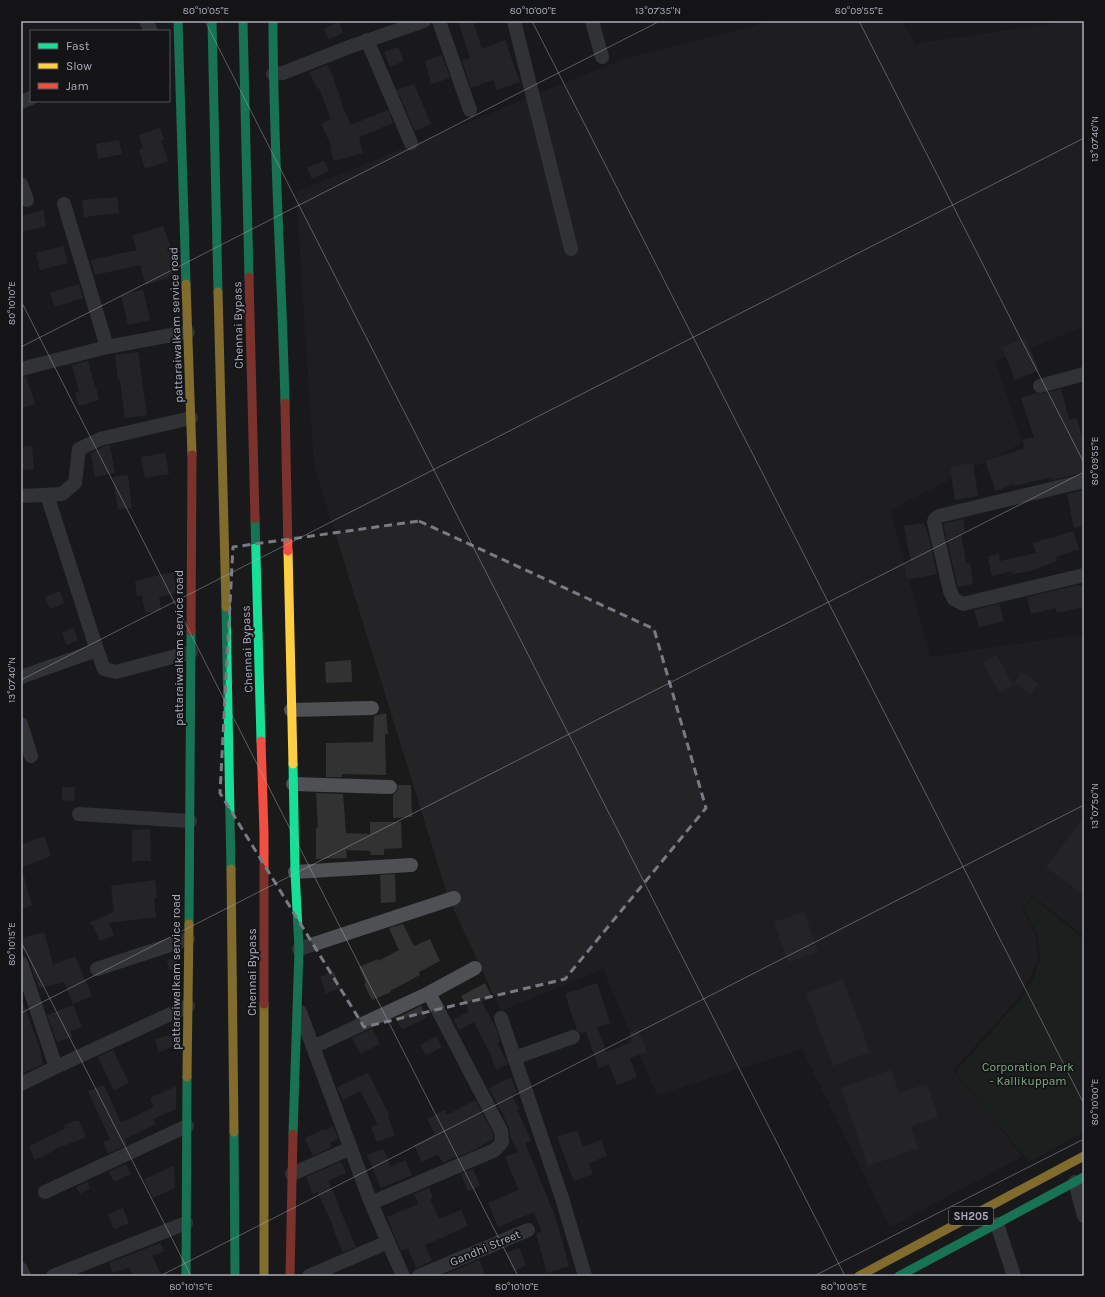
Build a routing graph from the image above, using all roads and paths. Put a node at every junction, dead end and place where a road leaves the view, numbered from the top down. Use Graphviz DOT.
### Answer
graph roads {
  1 [pos="146,21"];
  2 [pos="178,21"];
  3 [pos="212,21"];
  4 [pos="243,21"];
  5 [pos="273,21"];
  6 [pos="424,21"];
  7 [pos="439,21"];
  8 [pos="514,21"];
  9 [pos="592,21"];
  10 [pos="402,24"];
  11 [pos="150,30"];
  12 [pos="367,40"];
  13 [pos="602,57"];
  14 [pos="170,68"];
  15 [pos="273,74"];
  16 [pos="180,86"];
  17 [pos="470,110"];
  18 [pos="411,144"];
  19 [pos="21,184"];
  20 [pos="27,200"];
  21 [pos="64,204"];
  22 [pos="571,248"];
  23 [pos="188,332"];
  24 [pos="107,347"];
  25 [pos="21,369"];
  26 [pos="1084,374"];
  27 [pos="1040,386"];
  28 [pos="190,418"];
  29 [pos="1084,481"];
  30 [pos="47,495"];
  31 [pos="21,496"];
  32 [pos="1084,575"];
  33 [pos="97,650"];
  34 [pos="191,652"];
  35 [pos="21,677"];
  36 [pos="372,708"];
  37 [pos="291,710"];
  38 [pos="21,724"];
  39 [pos="31,756"];
  40 [pos="293,784"];
  41 [pos="390,787"];
  42 [pos="79,814"];
  43 [pos="190,822"];
  44 [pos="411,865"];
  45 [pos="295,872"];
  46 [pos="454,898"];
  47 [pos="188,939"];
  48 [pos="299,949"];
  49 [pos="21,963"];
  50 [pos="475,968"];
  51 [pos="97,969"];
  52 [pos="429,992"];
  53 [pos="188,1006"];
  54 [pos="298,1007"];
  55 [pos="500,1018"];
  56 [pos="573,1037"];
  57 [pos="313,1046"];
  58 [pos="514,1058"];
  59 [pos="56,1067"];
  60 [pos="21,1084"];
  61 [pos="187,1126"];
  62 [pos="351,1148"];
  63 [pos="1084,1156"];
  64 [pos="292,1174"];
  65 [pos="1080,1180"];
  66 [pos="45,1192"];
  67 [pos="371,1202"];
  68 [pos="1084,1216"];
  69 [pos="186,1223"];
  70 [pos="997,1224"];
  71 [pos="528,1230"];
  72 [pos="388,1242"];
  73 [pos="21,1269"];
  74 [pos="24,1276"];
  75 [pos="53,1276"];
  76 [pos="186,1276"];
  77 [pos="235,1276"];
  78 [pos="264,1276"];
  79 [pos="290,1276"];
  80 [pos="309,1276"];
  81 [pos="402,1276"];
  82 [pos="419,1276"];
  83 [pos="585,1276"];
  84 [pos="858,1276"];
  85 [pos="899,1276"];
  86 [pos="1014,1276"];
  1 -- 11 [label="street"];
  2 -- 16 [label="main road, pattaraiwalkam service road"];
  3 -- 77 [label="main road, Chennai Bypass"];
  4 -- 78 [label="main road, Chennai Bypass"];
  5 -- 15 [label="main road"];
  6 -- 10 [label="street"];
  7 -- 17 [label="street"];
  8 -- 22 [label="street"];
  9 -- 13 [label="street"];
  10 -- 12 [label="street"];
  12 -- 15 [label="street"];
  12 -- 18 [label="street"];
  14 -- 16 [label="street"];
  15 -- 37 [label="main road"];
  16 -- 23 [label="main road, pattaraiwalkam service road"];
  19 -- 20 [label="street"];
  21 -- 24 [label="street"];
  23 -- 24 [label="street"];
  23 -- 28 [label="main road, pattaraiwalkam service road"];
  24 -- 25 [label="street"];
  26 -- 27 [label="street"];
  28 -- 30 [label="street"];
  28 -- 34 [label="main road, pattaraiwalkam service road"];
  29 -- 32 [label="street"];
  30 -- 31 [label="street"];
  30 -- 33 [label="street"];
  33 -- 34 [label="street"];
  33 -- 35 [label="street"];
  34 -- 43 [label="main road, pattaraiwalkam service road"];
  36 -- 37 [label="street"];
  37 -- 40 [label="main road"];
  38 -- 39 [label="street"];
  40 -- 41 [label="street"];
  40 -- 45 [label="main road"];
  42 -- 43 [label="street"];
  43 -- 47 [label="main road, pattaraiwalkam service road"];
  44 -- 45 [label="street"];
  45 -- 48 [label="main road"];
  46 -- 48 [label="street"];
  47 -- 51 [label="street"];
  47 -- 53 [label="main road, pattaraiwalkam service road"];
  48 -- 54 [label="main road"];
  49 -- 59 [label="street"];
  50 -- 52 [label="street"];
  52 -- 57 [label="street"];
  52 -- 67 [label="street"];
  53 -- 59 [label="street"];
  53 -- 61 [label="main road, pattaraiwalkam service road"];
  54 -- 57 [label="street"];
  54 -- 64 [label="main road"];
  55 -- 58 [label="street"];
  56 -- 58 [label="street"];
  57 -- 62 [label="street"];
  58 -- 83 [label="street"];
  59 -- 60 [label="street"];
  61 -- 66 [label="street"];
  61 -- 69 [label="main road, pattaraiwalkam service road"];
  62 -- 64 [label="street"];
  62 -- 67 [label="street"];
  63 -- 84 [label="main road, SH205"];
  64 -- 79 [label="main road"];
  65 -- 68 [label="street"];
  65 -- 70 [label="main road, SH205"];
  67 -- 72 [label="street"];
  69 -- 75 [label="street"];
  69 -- 76 [label="main road, pattaraiwalkam service road"];
  70 -- 85 [label="main road, SH205"];
  70 -- 86 [label="street"];
  71 -- 82 [label="street, Gandhi Street"];
  72 -- 80 [label="street"];
  72 -- 81 [label="street"];
  73 -- 74 [label="street"];
}
